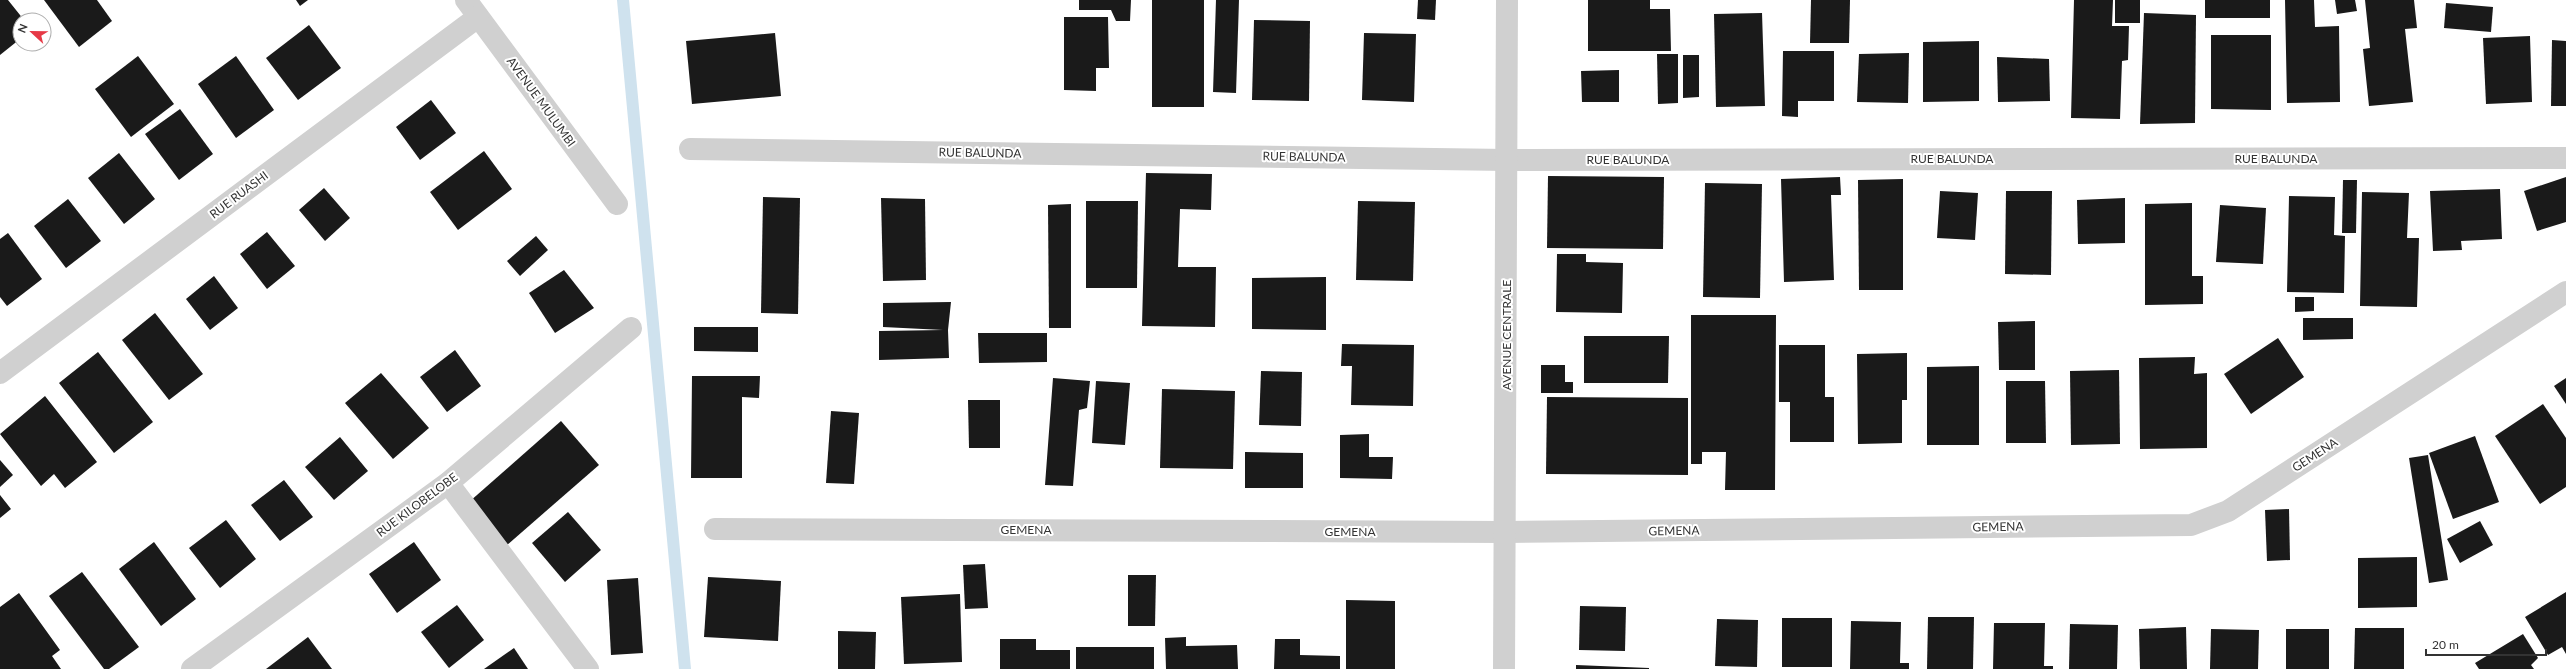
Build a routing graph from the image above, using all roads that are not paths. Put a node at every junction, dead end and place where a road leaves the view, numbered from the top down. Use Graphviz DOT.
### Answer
graph roads {
  1 [pos="1507,0"];
  2 [pos="472,8"];
  3 [pos="690,149"];
  4 [pos="2566,158"];
  5 [pos="1508,160"];
  6 [pos="617,204"];
  7 [pos="2566,292"];
  8 [pos="631,328"];
  9 [pos="0,373"];
  10 [pos="448,484"];
  11 [pos="715,529"];
  12 [pos="1505,532"];
  13 [pos="192,669"];
  14 [pos="588,669"];
  15 [pos="1504,669"];
  1 -- 5 [label="street, AVENUE CENTRALE"];
  2 -- 6 [label="street, AVENUE MULUMBI"];
  2 -- 9 [label="street, RUE RUASHI"];
  3 -- 5 [label="street, RUE BALUNDA"];
  4 -- 5 [label="street, RUE BALUNDA"];
  5 -- 12 [label="street, AVENUE CENTRALE"];
  7 -- 12 [label="street, GEMENA"];
  8 -- 10 [label="street, RUE KILOBELOBE"];
  10 -- 13 [label="street, RUE KILOBELOBE"];
  10 -- 14 [label="street"];
  11 -- 12 [label="street, GEMENA"];
  12 -- 15 [label="street, AVENUE CENTRALE"];
}
